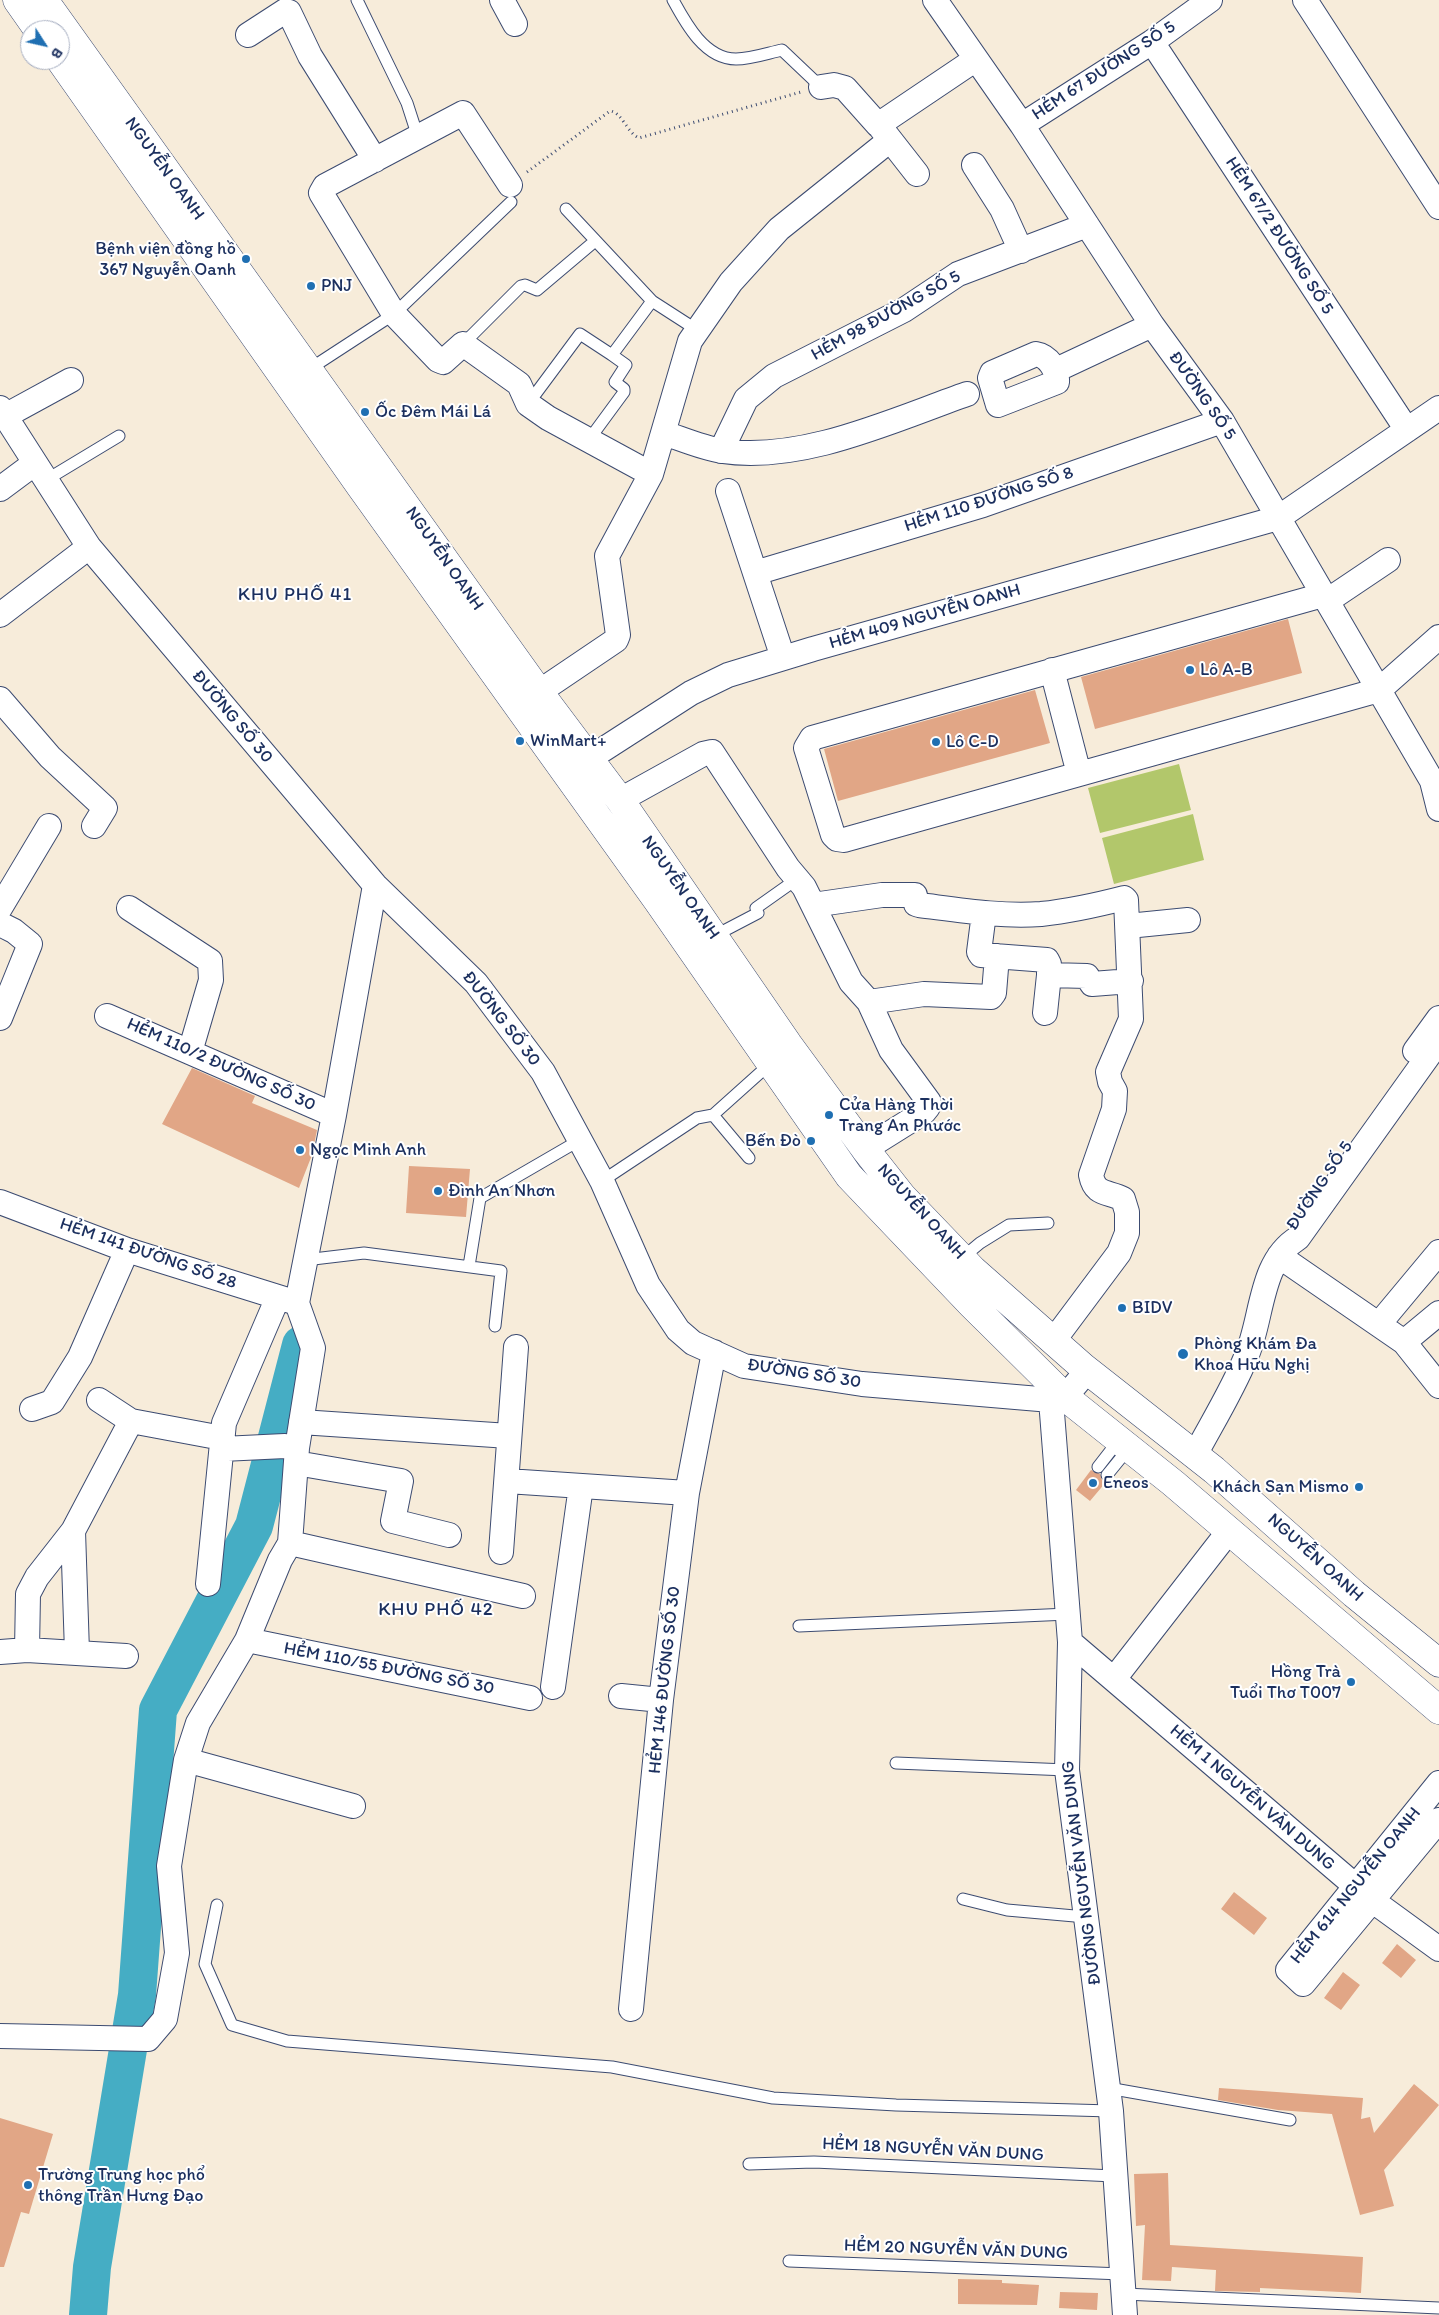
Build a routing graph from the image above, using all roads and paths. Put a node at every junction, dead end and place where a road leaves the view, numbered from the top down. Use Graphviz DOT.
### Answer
graph roads {
  1 [pos="17,0"];
  2 [pos="44,0"];
  3 [pos="357,0"];
  4 [pos="502,0"];
  5 [pos="673,0"];
  6 [pos="935,0"];
  7 [pos="1210,0"];
  8 [pos="1305,0"];
  9 [pos="31,20"];
  10 [pos="515,24"];
  11 [pos="248,35"];
  12 [pos="1152,42"];
  13 [pos="976,59"];
  14 [pos="67,70"];
  15 [pos="821,87"];
  16 [pos="1022,125"];
  17 [pos="884,133"];
  18 [pos="418,137"];
  19 [pos="375,160"];
  20 [pos="974,165"];
  21 [pos="916,174"];
  22 [pos="510,194"];
  23 [pos="1439,207"];
  24 [pos="566,209"];
  25 [pos="1087,225"];
  26 [pos="595,240"];
  27 [pos="1021,251"];
  28 [pos="652,301"];
  29 [pos="394,314"];
  30 [pos="1152,325"];
  31 [pos="693,336"];
  32 [pos="463,344"];
  33 [pos="612,355"];
  34 [pos="308,370"];
  35 [pos="1056,370"];
  36 [pos="71,380"];
  37 [pos="967,394"];
  38 [pos="528,404"];
  39 [pos="1439,408"];
  40 [pos="2,412"];
  41 [pos="1222,421"];
  42 [pos="1407,430"];
  43 [pos="664,433"];
  44 [pos="119,436"];
  45 [pos="588,442"];
  46 [pos="721,451"];
  47 [pos="41,472"];
  48 [pos="651,474"];
  49 [pos="0,489"];
  50 [pos="728,491"];
  51 [pos="1278,518"];
  52 [pos="88,546"];
  53 [pos="1388,560"];
  54 [pos="755,573"];
  55 [pos="1325,598"];
  56 [pos="0,615"];
  57 [pos="1439,636"];
  58 [pos="783,658"];
  59 [pos="1052,670"];
  60 [pos="1379,690"];
  61 [pos="539,692"];
  62 [pos="0,700"];
  63 [pos="590,758"];
  64 [pos="1079,774"];
  65 [pos="620,800"];
  66 [pos="1439,809"];
  67 [pos="49,826"];
  68 [pos="94,826"];
  69 [pos="792,874"];
  70 [pos="375,885"];
  71 [pos="813,904"];
  72 [pos="0,908"];
  73 [pos="129,908"];
  74 [pos="984,913"];
  75 [pos="1188,920"];
  76 [pos="0,924"];
  77 [pos="1128,926"];
  78 [pos="714,936"];
  79 [pos="997,956"];
  80 [pos="1049,975"];
  81 [pos="1131,981"];
  82 [pos="869,1002"];
  83 [pos="1044,1013"];
  84 [pos="108,1016"];
  85 [pos="0,1018"];
  86 [pos="1439,1018"];
  87 [pos="1439,1041"];
  88 [pos="190,1052"];
  89 [pos="771,1063"];
  90 [pos="334,1115"];
  91 [pos="713,1116"];
  92 [pos="580,1140"];
  93 [pos="865,1149"];
  94 [pos="750,1158"];
  95 [pos="602,1181"];
  96 [pos="0,1202"];
  97 [pos="1048,1223"];
  98 [pos="127,1250"];
  99 [pos="1283,1251"];
  100 [pos="1439,1252"];
  101 [pos="962,1258"];
  102 [pos="305,1260"];
  103 [pos="469,1266"];
  104 [pos="287,1300"];
  105 [pos="1439,1313"];
  106 [pos="1379,1324"];
  107 [pos="495,1326"];
  108 [pos="1054,1340"];
  109 [pos="1404,1342"];
  110 [pos="516,1347"];
  111 [pos="714,1352"];
  112 [pos="1087,1370"];
  113 [pos="1439,1386"];
  114 [pos="1058,1398"];
  115 [pos="99,1400"];
  116 [pos="32,1409"];
  117 [pos="131,1421"];
  118 [pos="301,1422"];
  119 [pos="509,1436"];
  120 [pos="222,1444"];
  121 [pos="1124,1444"];
  122 [pos="293,1453"];
  123 [pos="1196,1455"];
  124 [pos="1102,1471"];
  125 [pos="507,1481"];
  126 [pos="1173,1483"];
  127 [pos="582,1486"];
  128 [pos="687,1493"];
  129 [pos="73,1531"];
  130 [pos="1228,1531"];
  131 [pos="449,1535"];
  132 [pos="290,1542"];
  133 [pos="501,1552"];
  134 [pos="208,1584"];
  135 [pos="523,1596"];
  136 [pos="1068,1614"];
  137 [pos="799,1626"];
  138 [pos="247,1640"];
  139 [pos="1070,1642"];
  140 [pos="27,1650"];
  141 [pos="0,1652"];
  142 [pos="76,1652"];
  143 [pos="126,1656"];
  144 [pos="1439,1663"];
  145 [pos="1114,1679"];
  146 [pos="553,1687"];
  147 [pos="621,1696"];
  148 [pos="530,1698"];
  149 [pos="661,1700"];
  150 [pos="1439,1710"];
  151 [pos="186,1760"];
  152 [pos="896,1763"];
  153 [pos="1067,1770"];
  154 [pos="1439,1783"];
  155 [pos="353,1806"];
  156 [pos="1439,1820"];
  157 [pos="1365,1894"];
  158 [pos="962,1899"];
  159 [pos="217,1905"];
  160 [pos="1086,1917"];
  161 [pos="1439,1949"];
  162 [pos="631,2009"];
  163 [pos="0,2036"];
  164 [pos="1108,2088"];
  165 [pos="1111,2111"];
  166 [pos="1290,2120"];
  167 [pos="749,2164"];
  168 [pos="1114,2176"];
  169 [pos="789,2261"];
  170 [pos="1124,2294"];
  171 [pos="1439,2308"];
  1 -- 9 [label="main road"];
  2 -- 34 [label="main road, NGUYỄN OANH"];
  3 -- 18 [label="lane"];
  4 -- 10 [label="street"];
  5 -- 15 [label="lane"];
  6 -- 13 [label="street, ĐƯỜNG SỐ 5"];
  7 -- 12 [label="street, HẺM 67 ĐƯỜNG SỐ 5"];
  8 -- 23 [label="street"];
  11 -- 19 [label="street"];
  12 -- 16 [label="street, HẺM 67 ĐƯỜNG SỐ 5"];
  12 -- 42 [label="street, HẺM 67/2 ĐƯỜNG SỐ 5"];
  13 -- 16 [label="street, ĐƯỜNG SỐ 5"];
  13 -- 17 [label="street"];
  14 -- 89 [label="main road, NGUYỄN OANH"];
  15 -- 17 [label="street"];
  15 -- 22 [label="path"];
  16 -- 25 [label="street, ĐƯỜNG SỐ 5"];
  17 -- 21 [label="street"];
  17 -- 31 [label="street"];
  18 -- 19 [label="street"];
  18 -- 22 [label="street"];
  19 -- 29 [label="street"];
  20 -- 27 [label="street"];
  22 -- 29 [label="lane"];
  24 -- 26 [label="lane"];
  25 -- 27 [label="street, HẺM 98 ĐƯỜNG SỐ 5"];
  25 -- 30 [label="street, ĐƯỜNG SỐ 5"];
  26 -- 28 [label="lane"];
  26 -- 32 [label="lane"];
  27 -- 46 [label="street, HẺM 98 ĐƯỜNG SỐ 5"];
  28 -- 31 [label="lane"];
  28 -- 33 [label="lane"];
  29 -- 32 [label="street"];
  29 -- 34 [label="lane"];
  30 -- 35 [label="street"];
  30 -- 41 [label="street, ĐƯỜNG SỐ 5"];
  31 -- 43 [label="street"];
  32 -- 38 [label="street"];
  33 -- 38 [label="lane"];
  33 -- 45 [label="lane"];
  34 -- 61 [label="main road, NGUYỄN OANH"];
  36 -- 40 [label="street"];
  37 -- 46 [label="street"];
  38 -- 45 [label="street"];
  39 -- 42 [label="street, HẺM 409 NGUYỄN OANH"];
  40 -- 47 [label="street, ĐƯỜNG SỐ 30"];
  41 -- 51 [label="street, ĐƯỜNG SỐ 5"];
  41 -- 54 [label="street, HẺM 110 ĐƯỜNG SỐ 8"];
  42 -- 51 [label="street, HẺM 409 NGUYỄN OANH"];
  43 -- 46 [label="street"];
  43 -- 48 [label="street"];
  44 -- 47 [label="lane"];
  45 -- 48 [label="street"];
  47 -- 49 [label="street"];
  47 -- 52 [label="street, ĐƯỜNG SỐ 30"];
  48 -- 61 [label="street"];
  50 -- 54 [label="street"];
  51 -- 55 [label="street, ĐƯỜNG SỐ 5"];
  51 -- 58 [label="street, HẺM 409 NGUYỄN OANH"];
  52 -- 56 [label="street"];
  52 -- 70 [label="street, ĐƯỜNG SỐ 30"];
  53 -- 55 [label="street"];
  54 -- 58 [label="street"];
  55 -- 59 [label="street"];
  55 -- 60 [label="street, ĐƯỜNG SỐ 5"];
  57 -- 60 [label="street"];
  58 -- 63 [label="street, HẺM 409 NGUYỄN OANH"];
  59 -- 64 [label="street"];
  59 -- 64 [label="street"];
  60 -- 64 [label="street"];
  60 -- 66 [label="street, ĐƯỜNG SỐ 5"];
  61 -- 63 [label="main road, NGUYỄN OANH"];
  62 -- 68 [label="street"];
  63 -- 65 [label="main road, NGUYỄN OANH"];
  65 -- 69 [label="street"];
  65 -- 78 [label="main road, NGUYỄN OANH"];
  67 -- 72 [label="street"];
  69 -- 71 [label="street"];
  69 -- 78 [label="lane"];
  70 -- 90 [label="street"];
  70 -- 92 [label="street, ĐƯỜNG SỐ 30"];
  71 -- 74 [label="street"];
  71 -- 82 [label="street"];
  73 -- 88 [label="street"];
  74 -- 77 [label="street"];
  74 -- 79 [label="street"];
  75 -- 77 [label="street"];
  76 -- 85 [label="street"];
  77 -- 81 [label="street"];
  78 -- 93 [label="main road, NGUYỄN OANH"];
  79 -- 80 [label="street"];
  79 -- 82 [label="street"];
  80 -- 81 [label="street"];
  80 -- 83 [label="street"];
  81 -- 108 [label="street"];
  82 -- 93 [label="street"];
  84 -- 88 [label="street, HẺM 110/2 ĐƯỜNG SỐ 30"];
  86 -- 99 [label="street, ĐƯỜNG SỐ 5"];
  87 -- 99 [label="street, ĐƯỜNG SỐ 5"];
  88 -- 90 [label="street, HẺM 110/2 ĐƯỜNG SỐ 30"];
  89 -- 91 [label="lane"];
  89 -- 114 [label="main road, NGUYỄN OANH"];
  90 -- 102 [label="street"];
  91 -- 94 [label="lane"];
  91 -- 95 [label="lane"];
  92 -- 95 [label="street, ĐƯỜNG SỐ 30"];
  92 -- 103 [label="lane"];
  93 -- 101 [label="main road, NGUYỄN OANH"];
  95 -- 111 [label="street, ĐƯỜNG SỐ 30"];
  96 -- 98 [label="street, HẺM 141 ĐƯỜNG SỐ 28"];
  97 -- 101 [label="lane"];
  98 -- 104 [label="street, HẺM 141 ĐƯỜNG SỐ 28"];
  98 -- 116 [label="street"];
  99 -- 106 [label="street"];
  99 -- 123 [label="street"];
  100 -- 106 [label="street"];
  101 -- 108 [label="main road, NGUYỄN OANH"];
  102 -- 103 [label="lane"];
  102 -- 104 [label="street"];
  103 -- 107 [label="lane"];
  104 -- 118 [label="street"];
  104 -- 120 [label="street"];
  105 -- 109 [label="street"];
  106 -- 109 [label="street"];
  108 -- 112 [label="main road, NGUYỄN OANH"];
  109 -- 113 [label="street"];
  110 -- 119 [label="street"];
  111 -- 114 [label="street, ĐƯỜNG SỐ 30"];
  111 -- 128 [label="street, HẺM 146 ĐƯỜNG SỐ 30"];
  112 -- 114 [label="street"];
  112 -- 123 [label="main road, NGUYỄN OANH"];
  114 -- 121 [label="main road, NGUYỄN OANH"];
  114 -- 136 [label="street, ĐƯỜNG NGUYỄN VĂN DUNG"];
  115 -- 117 [label="street"];
  117 -- 120 [label="street"];
  117 -- 129 [label="street"];
  118 -- 119 [label="street"];
  118 -- 122 [label="street"];
  119 -- 125 [label="street"];
  120 -- 122 [label="street"];
  120 -- 134 [label="street"];
  121 -- 124 [label="lane"];
  121 -- 126 [label="main road, NGUYỄN OANH"];
  122 -- 131 [label="street"];
  122 -- 132 [label="street"];
  123 -- 126 [label="main road"];
  123 -- 144 [label="main road, NGUYỄN OANH"];
  125 -- 127 [label="street"];
  125 -- 133 [label="street"];
  126 -- 130 [label="main road, NGUYỄN OANH"];
  127 -- 128 [label="street"];
  127 -- 146 [label="street"];
  128 -- 149 [label="street, HẺM 146 ĐƯỜNG SỐ 30"];
  129 -- 140 [label="street"];
  129 -- 142 [label="street"];
  130 -- 145 [label="street"];
  130 -- 150 [label="main road, NGUYỄN OANH"];
  132 -- 135 [label="street"];
  132 -- 138 [label="street"];
  136 -- 137 [label="lane"];
  136 -- 139 [label="street, ĐƯỜNG NGUYỄN VĂN DUNG"];
  138 -- 148 [label="street, HẺM 110/55 ĐƯỜNG SỐ 30"];
  138 -- 151 [label="street"];
  139 -- 145 [label="street, HẺM 1 NGUYỄN VĂN DUNG"];
  139 -- 153 [label="street, ĐƯỜNG NGUYỄN VĂN DUNG"];
  140 -- 141 [label="street"];
  140 -- 142 [label="street"];
  142 -- 143 [label="street"];
  145 -- 157 [label="street, HẺM 1 NGUYỄN VĂN DUNG"];
  147 -- 149 [label="street"];
  149 -- 162 [label="street, HẺM 146 ĐƯỜNG SỐ 30"];
  151 -- 155 [label="street"];
  151 -- 163 [label="street"];
  152 -- 153 [label="lane"];
  153 -- 160 [label="street, ĐƯỜNG NGUYỄN VĂN DUNG"];
  154 -- 157 [label="street, HẺM 614 NGUYỄN OANH"];
  156 -- 157 [label="street, HẺM 614 NGUYỄN OANH"];
  157 -- 161 [label="street, HẺM 1 NGUYỄN VĂN DUNG"];
  158 -- 160 [label="lane"];
  159 -- 165 [label="lane"];
  160 -- 164 [label="street, ĐƯỜNG NGUYỄN VĂN DUNG"];
  164 -- 165 [label="street, ĐƯỜNG NGUYỄN VĂN DUNG"];
  164 -- 166 [label="lane"];
  165 -- 168 [label="street, ĐƯỜNG NGUYỄN VĂN DUNG"];
  167 -- 168 [label="lane, HẺM 18 NGUYỄN VĂN DUNG"];
  168 -- 170 [label="street, ĐƯỜNG NGUYỄN VĂN DUNG"];
  169 -- 170 [label="lane, HẺM 20 NGUYỄN VĂN DUNG"];
  170 -- 171 [label="lane, HẺM 20 NGUYỄN VĂN DUNG"];
}
